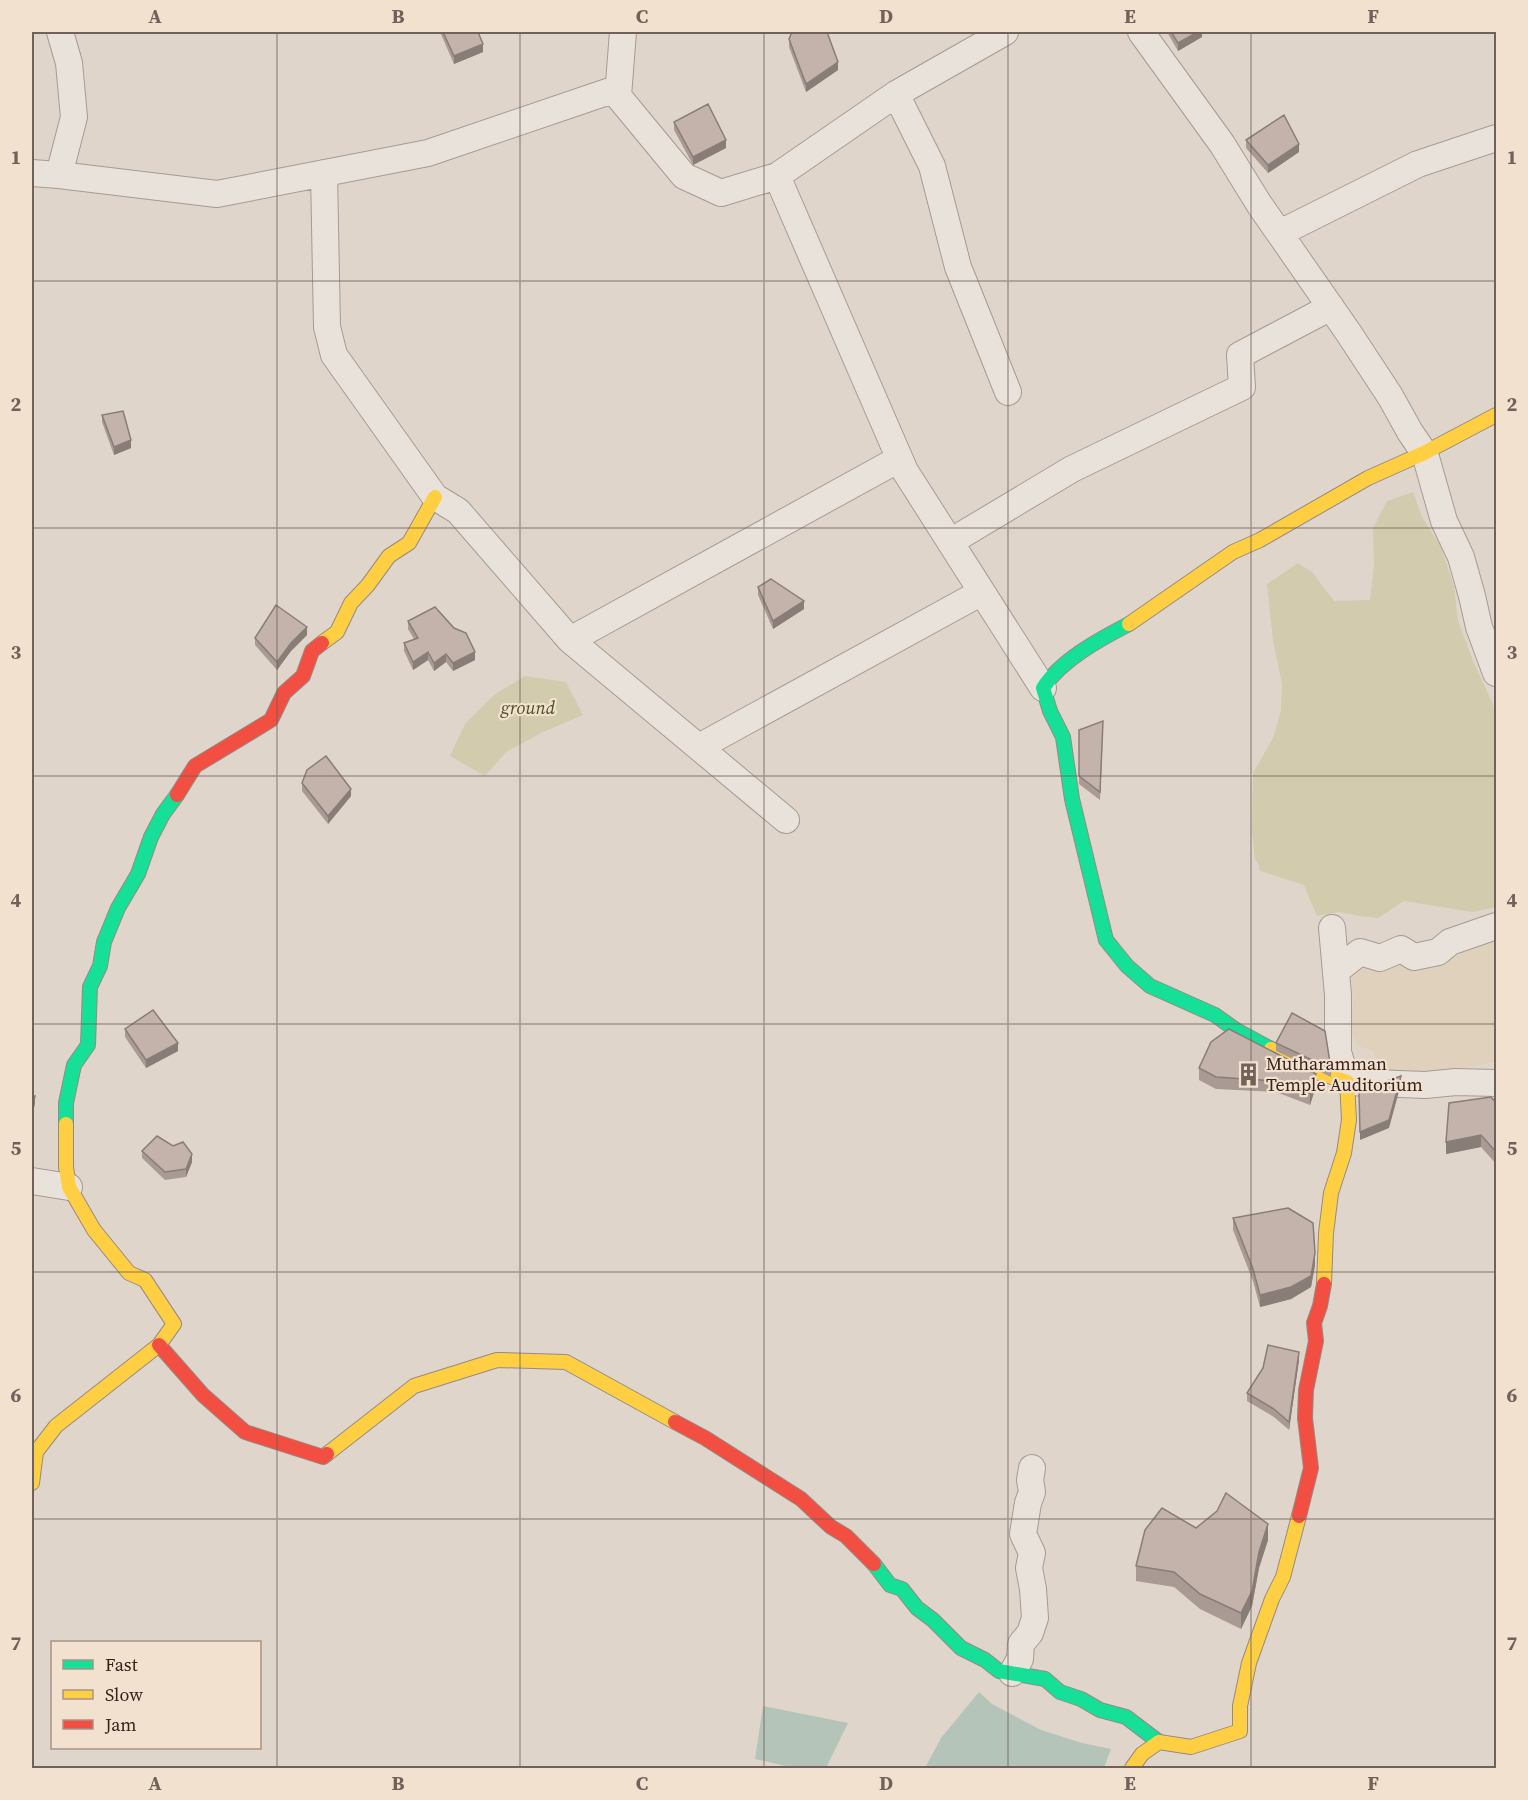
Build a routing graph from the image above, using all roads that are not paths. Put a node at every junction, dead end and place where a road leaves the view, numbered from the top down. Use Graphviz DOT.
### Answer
graph roads {
  1 [pos="60,32"];
  2 [pos="623,32"];
  3 [pos="1005,32"];
  4 [pos="1141,32"];
  5 [pos="896,94"];
  6 [pos="618,96"];
  7 [pos="1497,138"];
  8 [pos="32,173"];
  9 [pos="324,173"];
  10 [pos="59,174"];
  11 [pos="777,176"];
  12 [pos="1280,233"];
  13 [pos="1331,307"];
  14 [pos="1008,392"];
  15 [pos="1497,415"];
  16 [pos="1424,453"];
  17 [pos="899,459"];
  18 [pos="435,497"];
  19 [pos="950,542"];
  20 [pos="982,592"];
  21 [pos="570,640"];
  22 [pos="1497,673"];
  23 [pos="1043,688"];
  24 [pos="699,747"];
  25 [pos="786,820"];
  26 [pos="1497,926"];
  27 [pos="1332,928"];
  28 [pos="1336,971"];
  29 [pos="1347,1082"];
  30 [pos="1497,1083"];
  31 [pos="32,1181"];
  32 [pos="69,1186"];
  33 [pos="159,1345"];
  34 [pos="1032,1468"];
  35 [pos="32,1483"];
  36 [pos="1012,1673"];
  37 [pos="1159,1742"];
  38 [pos="1132,1768"];
  1 -- 10 [label="street"];
  2 -- 6 [label="street"];
  3 -- 5 [label="street"];
  4 -- 12 [label="street"];
  5 -- 11 [label="street"];
  5 -- 14 [label="street"];
  6 -- 9 [label="street"];
  6 -- 11 [label="street"];
  7 -- 12 [label="street"];
  8 -- 10 [label="street"];
  9 -- 10 [label="street"];
  9 -- 18 [label="street"];
  11 -- 17 [label="street"];
  12 -- 13 [label="street"];
  13 -- 16 [label="street"];
  13 -- 19 [label="street"];
  15 -- 16 [label="street"];
  16 -- 22 [label="street"];
  16 -- 23 [label="street"];
  17 -- 19 [label="street"];
  17 -- 21 [label="street"];
  18 -- 21 [label="street"];
  18 -- 32 [label="street"];
  19 -- 20 [label="street"];
  20 -- 23 [label="street"];
  20 -- 24 [label="street"];
  21 -- 24 [label="street"];
  23 -- 29 [label="street"];
  24 -- 25 [label="street"];
  26 -- 28 [label="street"];
  27 -- 28 [label="street"];
  28 -- 29 [label="street"];
  29 -- 30 [label="street"];
  29 -- 37 [label="street"];
  31 -- 32 [label="street"];
  32 -- 33 [label="street"];
  33 -- 35 [label="street"];
  33 -- 36 [label="street"];
  34 -- 36 [label="street"];
  36 -- 37 [label="street"];
  37 -- 38 [label="street"];
}
